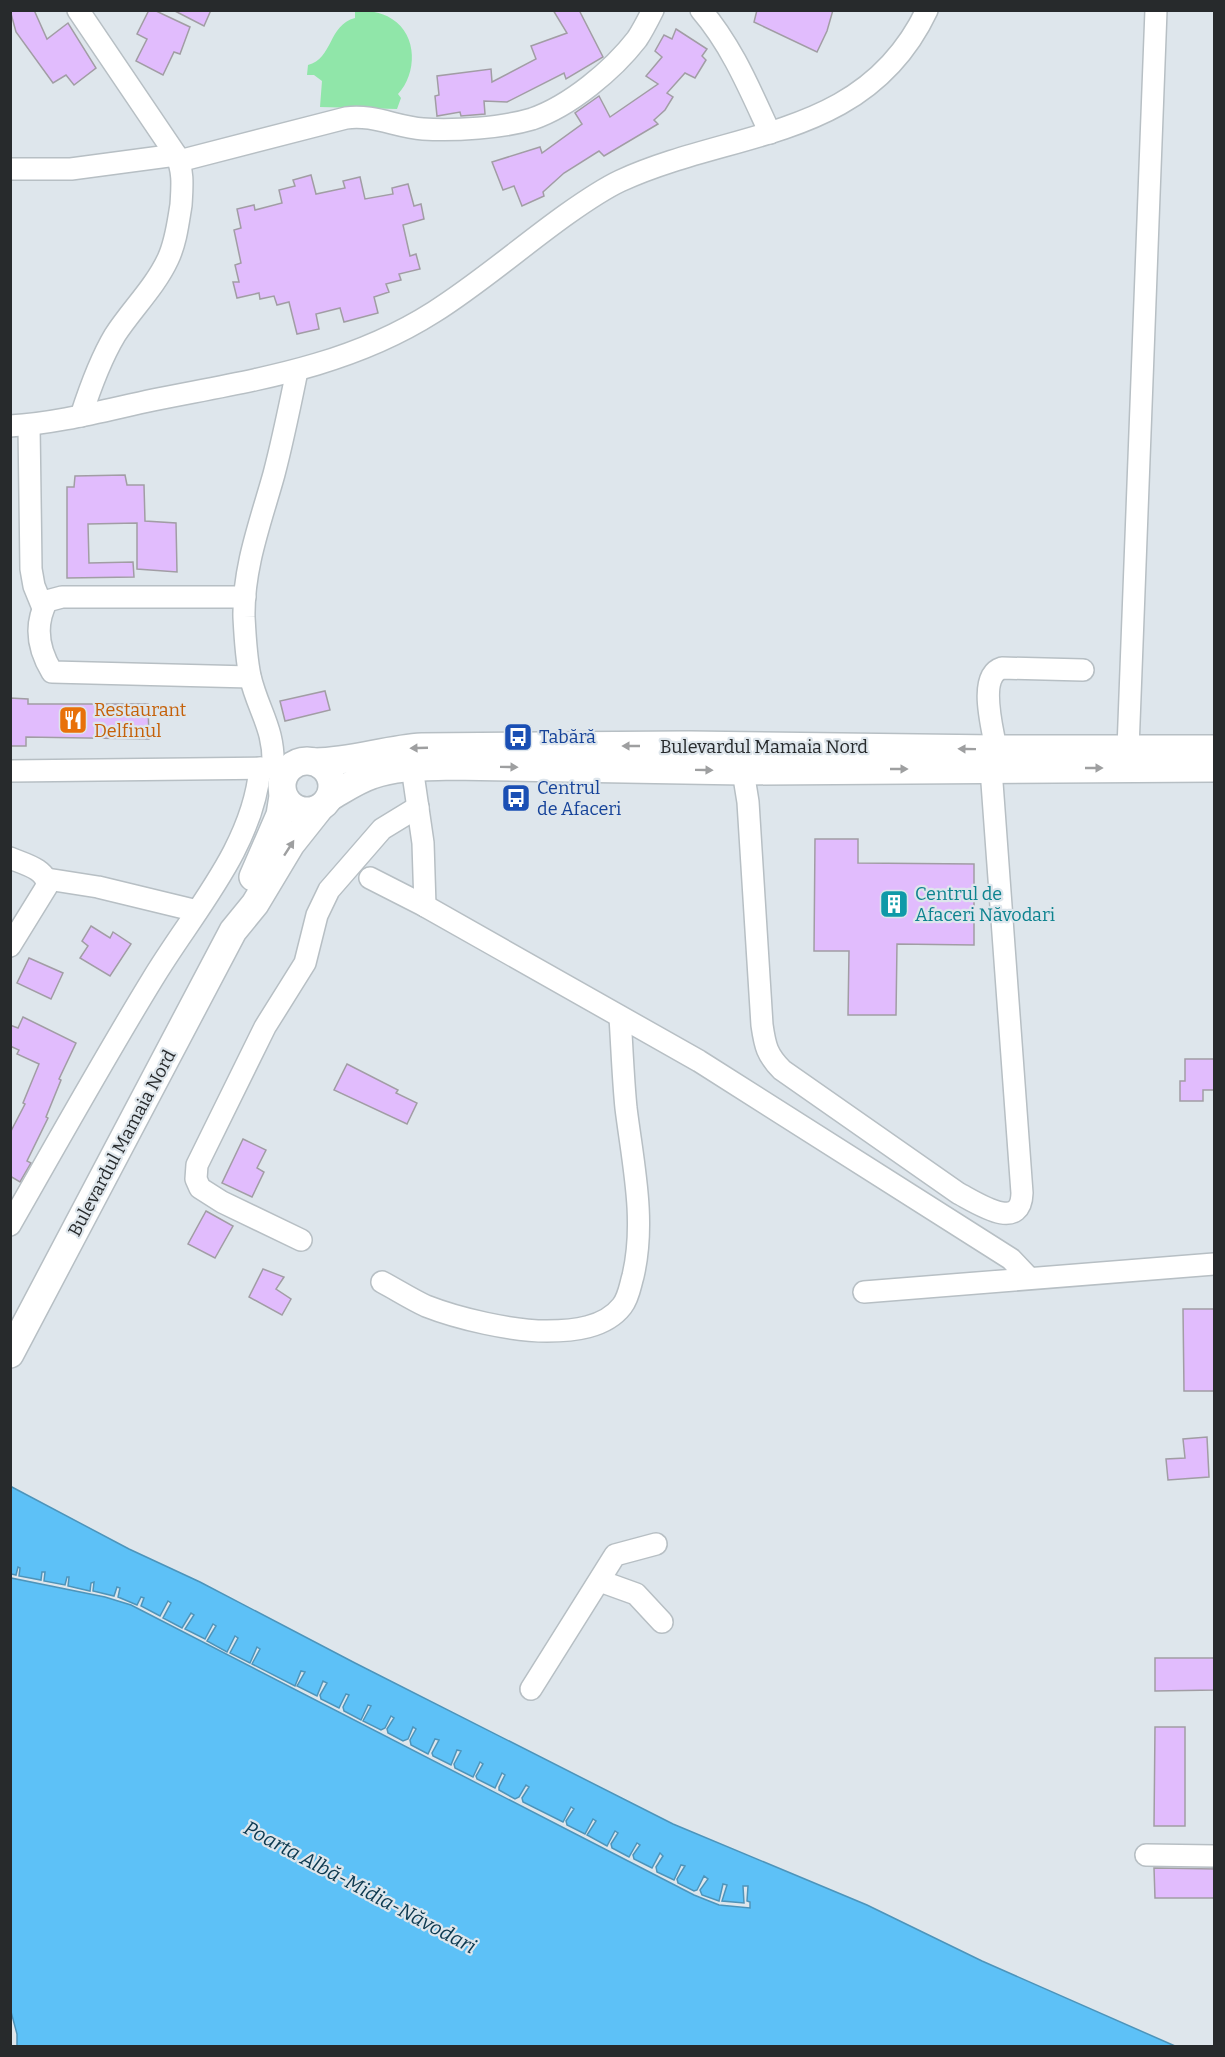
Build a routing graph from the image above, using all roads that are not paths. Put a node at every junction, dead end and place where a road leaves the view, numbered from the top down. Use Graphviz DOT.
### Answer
graph roads {
  1 [pos="78,10"];
  2 [pos="652,10"];
  3 [pos="701,10"];
  4 [pos="927,10"];
  5 [pos="1156,10"];
  6 [pos="770,133"];
  7 [pos="177,158"];
  8 [pos="10,169"];
  9 [pos="297,371"];
  10 [pos="81,416"];
  11 [pos="20,425"];
  12 [pos="245,597"];
  13 [pos="44,608"];
  14 [pos="1083,669"];
  15 [pos="250,677"];
  16 [pos="1128,749"];
  17 [pos="1215,749"];
  18 [pos="994,759"];
  19 [pos="315,762"];
  20 [pos="412,767"];
  21 [pos="1215,768"];
  22 [pos="10,771"];
  23 [pos="743,771"];
  24 [pos="276,776"];
  25 [pos="324,803"];
  26 [pos="418,807"];
  27 [pos="10,858"];
  28 [pos="370,878"];
  29 [pos="47,879"];
  30 [pos="425,906"];
  31 [pos="197,911"];
  32 [pos="233,931"];
  33 [pos="10,946"];
  34 [pos="620,1017"];
  35 [pos="13,1214"];
  36 [pos="301,1240"];
  37 [pos="1215,1264"];
  38 [pos="1029,1278"];
  39 [pos="382,1282"];
  40 [pos="864,1292"];
  41 [pos="10,1354"];
  42 [pos="656,1544"];
  43 [pos="600,1581"];
  44 [pos="662,1622"];
  45 [pos="531,1689"];
  46 [pos="1146,1855"];
  47 [pos="1215,1856"];
  1 -- 7 [label="street"];
  2 -- 7 [label="street"];
  3 -- 6 [label="street"];
  4 -- 6 [label="street"];
  5 -- 16 [label="street"];
  6 -- 9 [label="street"];
  7 -- 8 [label="street"];
  7 -- 10 [label="street"];
  9 -- 10 [label="street"];
  9 -- 12 [label="street"];
  10 -- 11 [label="street"];
  11 -- 13 [label="street"];
  12 -- 13 [label="street"];
  12 -- 15 [label="street"];
  13 -- 15 [label="street"];
  14 -- 18 [label="street"];
  15 -- 24 [label="street"];
  16 -- 17 [label="main road, Bulevardul Mamaia Nord"];
  16 -- 18 [label="main road, Bulevardul Mamaia Nord"];
  18 -- 19 [label="main road, Bulevardul Mamaia Nord, one-way"];
  18 -- 21 [label="main road, Bulevardul Mamaia Nord, one-way"];
  23 -- 18 [label="main road, Bulevardul Mamaia Nord, one-way"];
  18 -- 23 [label="street"];
  19 -- 24 [label="main road"];
  19 -- 25 [label="main road"];
  20 -- 23 [label="main road, Bulevardul Mamaia Nord, one-way"];
  20 -- 25 [label="main road, Bulevardul Mamaia Nord"];
  20 -- 26 [label="street"];
  22 -- 24 [label="street"];
  24 -- 25 [label="main road"];
  24 -- 31 [label="street"];
  24 -- 32 [label="main road, Bulevardul Mamaia Nord"];
  32 -- 25 [label="main road, Bulevardul Mamaia Nord, one-way"];
  26 -- 30 [label="street"];
  26 -- 36 [label="street"];
  27 -- 29 [label="street"];
  28 -- 30 [label="street"];
  29 -- 31 [label="street"];
  29 -- 33 [label="street"];
  30 -- 34 [label="street"];
  31 -- 35 [label="street"];
  32 -- 41 [label="main road, Bulevardul Mamaia Nord"];
  34 -- 38 [label="street"];
  34 -- 39 [label="street"];
  37 -- 38 [label="street"];
  38 -- 40 [label="street"];
  42 -- 43 [label="street"];
  43 -- 44 [label="street"];
  43 -- 45 [label="street"];
  46 -- 47 [label="street"];
}
